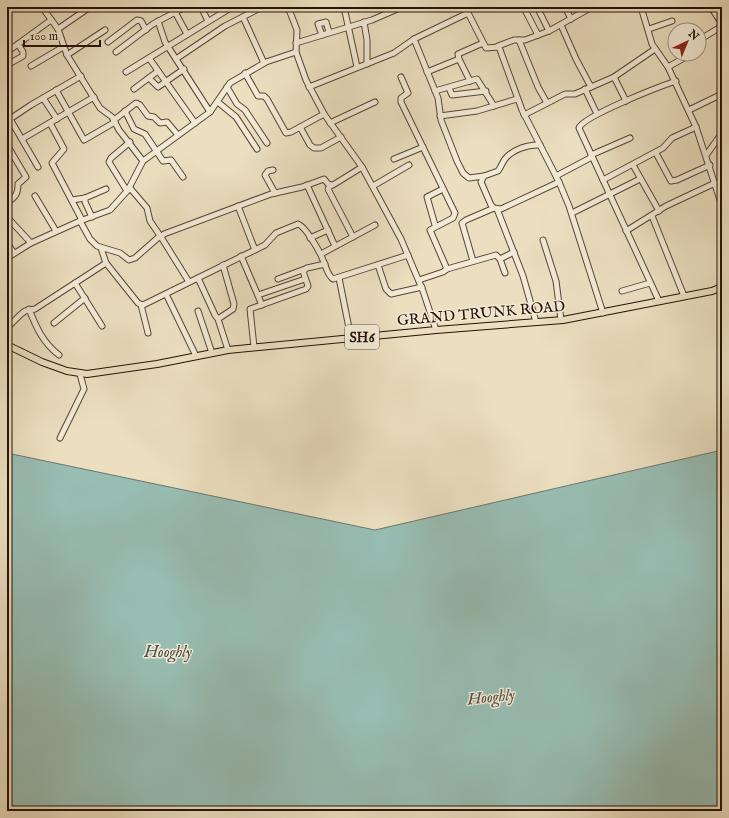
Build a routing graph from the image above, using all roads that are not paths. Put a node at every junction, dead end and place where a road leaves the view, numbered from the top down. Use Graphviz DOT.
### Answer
graph roads {
  1 [pos="42,7"];
  2 [pos="185,7"];
  3 [pos="201,7"];
  4 [pos="232,7"];
  5 [pos="262,7"];
  6 [pos="288,7"];
  7 [pos="344,7"];
  8 [pos="402,7"];
  9 [pos="465,7"];
  10 [pos="537,7"];
  11 [pos="565,7"];
  12 [pos="592,7"];
  13 [pos="641,7"];
  14 [pos="710,7"];
  15 [pos="88,8"];
  16 [pos="524,8"];
  17 [pos="584,9"];
  18 [pos="175,12"];
  19 [pos="468,13"];
  20 [pos="243,17"];
  21 [pos="571,19"];
  22 [pos="51,20"];
  23 [pos="158,21"];
  24 [pos="208,21"];
  25 [pos="672,21"];
  26 [pos="364,22"];
  27 [pos="561,25"];
  28 [pos="721,26"];
  29 [pos="349,27"];
  30 [pos="58,29"];
  31 [pos="649,29"];
  32 [pos="105,30"];
  33 [pos="146,30"];
  34 [pos="548,31"];
  35 [pos="329,32"];
  36 [pos="187,34"];
  37 [pos="322,35"];
  38 [pos="538,35"];
  39 [pos="707,35"];
  40 [pos="414,39"];
  41 [pos="519,40"];
  42 [pos="108,42"];
  43 [pos="296,43"];
  44 [pos="483,43"];
  45 [pos="18,44"];
  46 [pos="168,46"];
  47 [pos="498,46"];
  48 [pos="63,47"];
  49 [pos="655,50"];
  50 [pos="7,52"];
  51 [pos="116,52"];
  52 [pos="296,52"];
  53 [pos="67,55"];
  54 [pos="149,58"];
  55 [pos="176,59"];
  56 [pos="459,59"];
  57 [pos="677,62"];
  58 [pos="264,63"];
  59 [pos="368,64"];
  60 [pos="7,65"];
  61 [pos="31,66"];
  62 [pos="357,67"];
  63 [pos="668,67"];
  64 [pos="184,69"];
  65 [pos="158,71"];
  66 [pos="126,72"];
  67 [pos="427,72"];
  68 [pos="245,73"];
  69 [pos="81,76"];
  70 [pos="401,77"];
  71 [pos="614,77"];
  72 [pos="148,78"];
  73 [pos="165,81"];
  74 [pos="470,81"];
  75 [pos="676,81"];
  76 [pos="227,87"];
  77 [pos="309,87"];
  78 [pos="591,87"];
  79 [pos="449,88"];
  80 [pos="134,89"];
  81 [pos="585,89"];
  82 [pos="56,90"];
  83 [pos="435,91"];
  84 [pos="486,91"];
  85 [pos="722,94"];
  86 [pos="94,97"];
  87 [pos="43,98"];
  88 [pos="517,99"];
  89 [pos="626,101"];
  90 [pos="218,102"];
  91 [pos="375,102"];
  92 [pos="547,103"];
  93 [pos="494,106"];
  94 [pos="689,110"];
  95 [pos="125,111"];
  96 [pos="69,112"];
  97 [pos="210,112"];
  98 [pos="324,114"];
  99 [pos="524,114"];
  100 [pos="597,114"];
  101 [pos="440,116"];
  102 [pos="57,119"];
  103 [pos="8,120"];
  104 [pos="114,121"];
  105 [pos="50,123"];
  106 [pos="195,123"];
  107 [pos="330,123"];
  108 [pos="300,127"];
  109 [pos="696,127"];
  110 [pos="722,133"];
  111 [pos="178,135"];
  112 [pos="341,137"];
  113 [pos="630,138"];
  114 [pos="22,139"];
  115 [pos="130,142"];
  116 [pos="267,143"];
  117 [pos="7,145"];
  118 [pos="540,145"];
  119 [pos="423,147"];
  120 [pos="257,149"];
  121 [pos="157,150"];
  122 [pos="656,152"];
  123 [pos="707,154"];
  124 [pos="592,156"];
  125 [pos="394,158"];
  126 [pos="143,161"];
  127 [pos="409,165"];
  128 [pos="633,165"];
  129 [pos="710,165"];
  130 [pos="38,167"];
  131 [pos="362,167"];
  132 [pos="273,170"];
  133 [pos="484,176"];
  134 [pos="556,176"];
  135 [pos="184,177"];
  136 [pos="640,179"];
  137 [pos="603,180"];
  138 [pos="559,182"];
  139 [pos="715,183"];
  140 [pos="307,185"];
  141 [pos="331,185"];
  142 [pos="373,186"];
  143 [pos="106,189"];
  144 [pos="443,189"];
  145 [pos="128,190"];
  146 [pos="275,193"];
  147 [pos="609,195"];
  148 [pos="35,196"];
  149 [pos="85,198"];
  150 [pos="72,200"];
  151 [pos="7,203"];
  152 [pos="238,206"];
  153 [pos="722,206"];
  154 [pos="495,208"];
  155 [pos="659,211"];
  156 [pos="572,213"];
  157 [pos="652,216"];
  158 [pos="7,217"];
  159 [pos="92,217"];
  160 [pos="81,220"];
  161 [pos="375,224"];
  162 [pos="435,225"];
  163 [pos="328,230"];
  164 [pos="56,231"];
  165 [pos="626,232"];
  166 [pos="160,236"];
  167 [pos="353,236"];
  168 [pos="310,238"];
  169 [pos="544,240"];
  170 [pos="7,243"];
  171 [pos="31,243"];
  172 [pos="335,246"];
  173 [pos="101,248"];
  174 [pos="256,250"];
  175 [pos="514,252"];
  176 [pos="14,253"];
  177 [pos="321,254"];
  178 [pos="408,255"];
  179 [pos="241,256"];
  180 [pos="7,258"];
  181 [pos="500,259"];
  182 [pos="473,261"];
  183 [pos="106,263"];
  184 [pos="325,264"];
  185 [pos="222,265"];
  186 [pos="378,265"];
  187 [pos="305,269"];
  188 [pos="447,269"];
  189 [pos="505,273"];
  190 [pos="198,278"];
  191 [pos="339,278"];
  192 [pos="278,279"];
  193 [pos="305,279"];
  194 [pos="419,280"];
  195 [pos="189,282"];
  196 [pos="75,283"];
  197 [pos="650,283"];
  198 [pos="422,287"];
  199 [pos="722,287"];
  200 [pos="622,291"];
  201 [pos="166,294"];
  202 [pos="258,295"];
  203 [pos="684,296"];
  204 [pos="85,298"];
  205 [pos="659,301"];
  206 [pos="262,304"];
  207 [pos="141,305"];
  208 [pos="29,309"];
  209 [pos="198,311"];
  210 [pos="603,312"];
  211 [pos="218,318"];
  212 [pos="561,320"];
  213 [pos="536,322"];
  214 [pos="54,323"];
  215 [pos="102,326"];
  216 [pos="7,328"];
  217 [pos="436,330"];
  218 [pos="148,334"];
  219 [pos="351,338"];
  220 [pos="7,345"];
  221 [pos="254,347"];
  222 [pos="228,350"];
  223 [pos="212,353"];
  224 [pos="59,356"];
  225 [pos="196,356"];
  226 [pos="80,374"];
  227 [pos="60,438"];
  1 -- 22 [label="street"];
  2 -- 18 [label="street"];
  3 -- 24 [label="street"];
  4 -- 24 [label="street"];
  5 -- 20 [label="street"];
  6 -- 43 [label="street"];
  7 -- 29 [label="street"];
  8 -- 26 [label="street"];
  9 -- 19 [label="street"];
  10 -- 34 [label="street"];
  11 -- 21 [label="street"];
  12 -- 17 [label="street"];
  13 -- 31 [label="street"];
  14 -- 28 [label="street"];
  15 -- 30 [label="street"];
  16 -- 38 [label="street"];
  17 -- 21 [label="street"];
  18 -- 23 [label="street"];
  18 -- 36 [label="street"];
  19 -- 40 [label="street"];
  19 -- 44 [label="street"];
  20 -- 55 [label="street"];
  20 -- 58 [label="street"];
  21 -- 27 [label="street"];
  22 -- 30 [label="street"];
  22 -- 45 [label="street"];
  23 -- 33 [label="street"];
  23 -- 46 [label="street"];
  24 -- 36 [label="street"];
  25 -- 31 [label="street"];
  26 -- 29 [label="street"];
  26 -- 59 [label="street"];
  27 -- 34 [label="street"];
  27 -- 78 [label="street"];
  28 -- 39 [label="street"];
  29 -- 35 [label="street"];
  29 -- 62 [label="street"];
  30 -- 48 [label="street"];
  31 -- 49 [label="street"];
  32 -- 53 [label="street"];
  33 -- 42 [label="street"];
  33 -- 51 [label="street"];
  34 -- 38 [label="street"];
  35 -- 37 [label="street"];
  35 -- 37 [label="street"];
  36 -- 46 [label="street"];
  37 -- 43 [label="street"];
  38 -- 41 [label="street"];
  40 -- 59 [label="street"];
  40 -- 67 [label="street"];
  41 -- 47 [label="street"];
  41 -- 92 [label="street"];
  43 -- 52 [label="street"];
  44 -- 47 [label="street"];
  44 -- 56 [label="street"];
  45 -- 50 [label="street"];
  45 -- 60 [label="street"];
  46 -- 54 [label="street"];
  46 -- 55 [label="street"];
  47 -- 88 [label="street"];
  48 -- 53 [label="street"];
  48 -- 61 [label="street"];
  49 -- 63 [label="street"];
  49 -- 71 [label="street"];
  52 -- 58 [label="street"];
  52 -- 77 [label="street"];
  53 -- 69 [label="street"];
  54 -- 65 [label="street"];
  54 -- 66 [label="street"];
  55 -- 64 [label="street"];
  56 -- 67 [label="street"];
  56 -- 74 [label="street"];
  57 -- 63 [label="street"];
  58 -- 68 [label="street"];
  59 -- 62 [label="street"];
  62 -- 77 [label="street"];
  63 -- 75 [label="street"];
  64 -- 73 [label="street"];
  64 -- 97 [label="street"];
  65 -- 72 [label="street"];
  65 -- 73 [label="street"];
  67 -- 83 [label="street"];
  68 -- 76 [label="street"];
  68 -- 108 [label="street"];
  69 -- 82 [label="street"];
  69 -- 86 [label="street"];
  70 -- 119 [label="street"];
  71 -- 78 [label="street"];
  71 -- 89 [label="street"];
  72 -- 73 [label="street"];
  72 -- 80 [label="street"];
  73 -- 106 [label="street"];
  74 -- 79 [label="street"];
  74 -- 84 [label="street"];
  75 -- 89 [label="street"];
  75 -- 94 [label="street"];
  76 -- 90 [label="street"];
  76 -- 116 [label="street"];
  77 -- 98 [label="street"];
  78 -- 81 [label="street"];
  79 -- 83 [label="street"];
  79 -- 84 [label="street"];
  81 -- 92 [label="street"];
  81 -- 100 [label="street"];
  82 -- 87 [label="street"];
  82 -- 96 [label="street"];
  83 -- 101 [label="street"];
  84 -- 93 [label="street"];
  85 -- 94 [label="street"];
  86 -- 96 [label="street"];
  86 -- 104 [label="street"];
  87 -- 102 [label="street"];
  87 -- 103 [label="street"];
  88 -- 93 [label="street"];
  88 -- 99 [label="street"];
  89 -- 100 [label="street"];
  90 -- 97 [label="street"];
  90 -- 120 [label="street"];
  91 -- 107 [label="street"];
  92 -- 99 [label="street"];
  93 -- 101 [label="street"];
  94 -- 109 [label="street"];
  95 -- 104 [label="street"];
  95 -- 111 [label="street"];
  95 -- 121 [label="street"];
  96 -- 102 [label="street"];
  96 -- 104 [label="street"];
  97 -- 106 [label="street"];
  98 -- 107 [label="street"];
  98 -- 108 [label="street"];
  99 -- 118 [label="street"];
  100 -- 124 [label="street"];
  101 -- 133 [label="street"];
  102 -- 105 [label="street"];
  103 -- 114 [label="street"];
  104 -- 115 [label="street"];
  105 -- 114 [label="street"];
  105 -- 150 [label="street"];
  106 -- 111 [label="street"];
  107 -- 112 [label="street"];
  108 -- 112 [label="street"];
  109 -- 122 [label="street"];
  109 -- 123 [label="street"];
  110 -- 123 [label="street"];
  111 -- 121 [label="street"];
  112 -- 131 [label="street"];
  113 -- 124 [label="street"];
  114 -- 130 [label="street"];
  115 -- 126 [label="street"];
  115 -- 145 [label="street"];
  117 -- 151 [label="street"];
  118 -- 133 [label="street"];
  118 -- 134 [label="street"];
  119 -- 125 [label="street"];
  119 -- 144 [label="street"];
  121 -- 126 [label="street"];
  121 -- 135 [label="street"];
  122 -- 128 [label="street"];
  122 -- 129 [label="street"];
  123 -- 129 [label="street"];
  124 -- 134 [label="street"];
  124 -- 137 [label="street"];
  126 -- 145 [label="street"];
  127 -- 142 [label="street"];
  128 -- 136 [label="street"];
  128 -- 137 [label="street"];
  129 -- 139 [label="street"];
  131 -- 141 [label="street"];
  131 -- 142 [label="street"];
  132 -- 146 [label="street"];
  133 -- 154 [label="street"];
  134 -- 138 [label="street"];
  136 -- 147 [label="street"];
  136 -- 155 [label="street"];
  137 -- 147 [label="street"];
  138 -- 154 [label="street"];
  138 -- 156 [label="street"];
  139 -- 153 [label="street"];
  139 -- 155 [label="street"];
  140 -- 141 [label="street"];
  140 -- 146 [label="street"];
  140 -- 163 [label="street"];
  141 -- 167 [label="street"];
  142 -- 178 [label="street"];
  143 -- 149 [label="street"];
  144 -- 162 [label="street"];
  144 -- 162 [label="street"];
  145 -- 159 [label="street"];
  145 -- 166 [label="street"];
  146 -- 152 [label="street"];
  147 -- 156 [label="street"];
  147 -- 165 [label="street"];
  148 -- 164 [label="street"];
  149 -- 150 [label="street"];
  149 -- 159 [label="street"];
  150 -- 160 [label="street"];
  152 -- 166 [label="street"];
  152 -- 174 [label="street"];
  154 -- 175 [label="street"];
  154 -- 182 [label="street"];
  155 -- 157 [label="street"];
  156 -- 210 [label="street"];
  157 -- 165 [label="street"];
  157 -- 203 [label="street"];
  158 -- 171 [label="street"];
  159 -- 160 [label="street"];
  160 -- 164 [label="street"];
  160 -- 173 [label="street"];
  161 -- 167 [label="street"];
  162 -- 188 [label="street"];
  163 -- 168 [label="street"];
  163 -- 172 [label="street"];
  164 -- 171 [label="street"];
  165 -- 197 [label="street"];
  166 -- 173 [label="street"];
  166 -- 195 [label="street"];
  167 -- 172 [label="street"];
  168 -- 174 [label="street"];
  168 -- 177 [label="street"];
  169 -- 212 [label="street"];
  170 -- 176 [label="street"];
  171 -- 176 [label="street"];
  172 -- 177 [label="street"];
  173 -- 183 [label="street"];
  174 -- 179 [label="street"];
  175 -- 181 [label="street"];
  175 -- 213 [label="street"];
  176 -- 180 [label="street"];
  177 -- 184 [label="street"];
  178 -- 186 [label="street"];
  178 -- 194 [label="street"];
  179 -- 185 [label="street"];
  179 -- 202 [label="street"];
  181 -- 182 [label="street"];
  181 -- 189 [label="street"];
  182 -- 188 [label="street"];
  183 -- 196 [label="street"];
  183 -- 207 [label="street"];
  184 -- 187 [label="street"];
  184 -- 191 [label="street"];
  185 -- 190 [label="street"];
  185 -- 211 [label="street"];
  186 -- 191 [label="street"];
  186 -- 198 [label="street"];
  187 -- 192 [label="street"];
  187 -- 193 [label="street"];
  188 -- 194 [label="street"];
  190 -- 195 [label="street"];
  190 -- 211 [label="street"];
  191 -- 219 [label="street"];
  193 -- 202 [label="street"];
  193 -- 206 [label="street"];
  194 -- 198 [label="street"];
  195 -- 201 [label="street"];
  196 -- 204 [label="street"];
  196 -- 208 [label="street"];
  197 -- 200 [label="street"];
  197 -- 205 [label="street"];
  198 -- 217 [label="street"];
  199 -- 203 [label="main road, GRAND TRUNK ROAD / SH6"];
  201 -- 207 [label="street"];
  201 -- 225 [label="street"];
  202 -- 206 [label="street"];
  203 -- 205 [label="main road, GRAND TRUNK ROAD / SH6"];
  204 -- 214 [label="street"];
  204 -- 215 [label="street"];
  205 -- 210 [label="main road, GRAND TRUNK ROAD / SH6"];
  206 -- 221 [label="street"];
  207 -- 218 [label="street"];
  208 -- 216 [label="street"];
  208 -- 224 [label="street"];
  209 -- 223 [label="street"];
  210 -- 212 [label="main road, GRAND TRUNK ROAD / SH6"];
  211 -- 222 [label="street"];
  212 -- 213 [label="main road, GRAND TRUNK ROAD / SH6"];
  213 -- 217 [label="main road, GRAND TRUNK ROAD / SH6"];
  217 -- 219 [label="main road, GRAND TRUNK ROAD / SH6"];
  219 -- 221 [label="main road, GRAND TRUNK ROAD / SH6"];
  220 -- 226 [label="main road, GRAND TRUNK ROAD / SH6"];
  221 -- 222 [label="main road, GRAND TRUNK ROAD / SH6"];
  222 -- 223 [label="main road, GRAND TRUNK ROAD / SH6"];
  223 -- 225 [label="main road, GRAND TRUNK ROAD / SH6"];
  225 -- 226 [label="main road, GRAND TRUNK ROAD / SH6"];
  226 -- 227 [label="street"];
}
